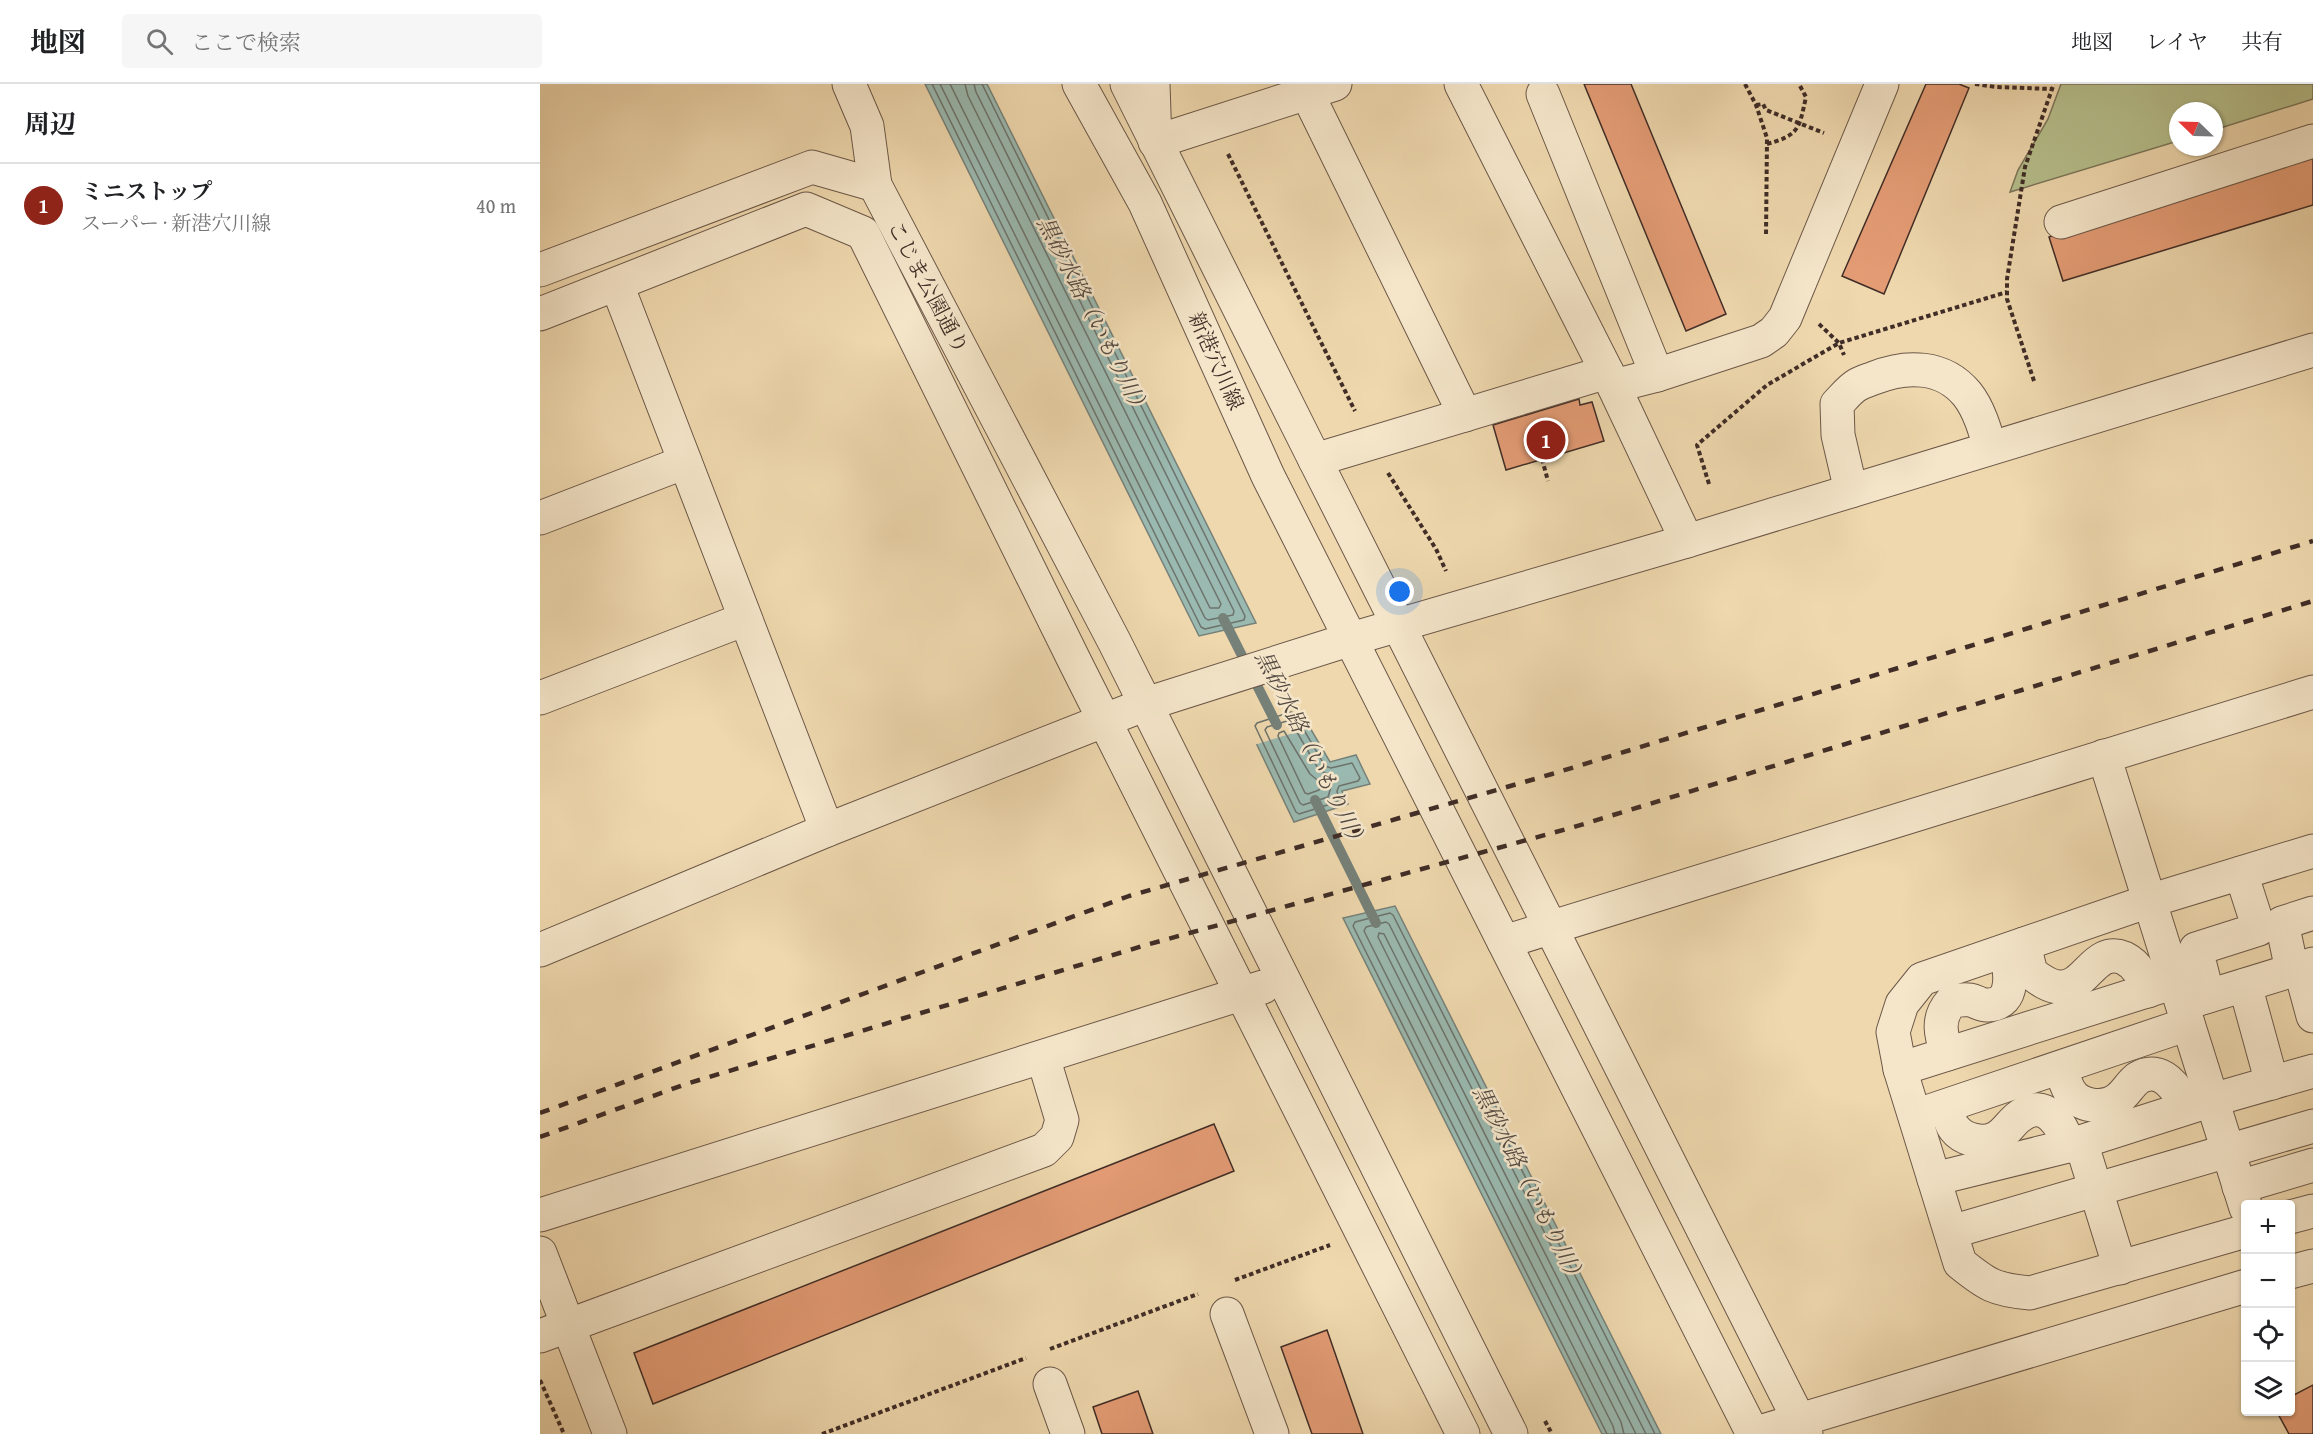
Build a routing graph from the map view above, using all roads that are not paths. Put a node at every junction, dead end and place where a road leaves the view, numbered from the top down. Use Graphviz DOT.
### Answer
graph roads {
  1 [pos="849,84"];
  2 [pos="1057,84"];
  3 [pos="1079,84"];
  4 [pos="1127,84"];
  5 [pos="1153,84"];
  6 [pos="1461,84"];
  7 [pos="1882,84"];
  8 [pos="1321,88"];
  9 [pos="1542,94"];
  10 [pos="2313,141"];
  11 [pos="1155,142"];
  12 [pos="875,185"];
  13 [pos="1145,203"];
  14 [pos="2061,222"];
  15 [pos="540,270"];
  16 [pos="617,285"];
  17 [pos="540,314"];
  18 [pos="2313,350"];
  19 [pos="1657,375"];
  20 [pos="1611,379"];
  21 [pos="1465,415"];
  22 [pos="1990,448"];
  23 [pos="1315,460"];
  24 [pos="685,462"];
  25 [pos="1851,491"];
  26 [pos="540,518"];
  27 [pos="1687,541"];
  28 [pos="746,619"];
  29 [pos="1398,626"];
  30 [pos="1351,639"];
  31 [pos="2313,692"];
  32 [pos="540,698"];
  33 [pos="1146,704"];
  34 [pos="1104,721"];
  35 [pos="2104,756"];
  36 [pos="827,830"];
  37 [pos="2313,851"];
  38 [pos="2241,873"];
  39 [pos="2149,901"];
  40 [pos="2313,913"];
  41 [pos="1551,928"];
  42 [pos="1504,942"];
  43 [pos="2015,947"];
  44 [pos="540,950"];
  45 [pos="2302,967"];
  46 [pos="1284,981"];
  47 [pos="2245,985"];
  48 [pos="1242,994"];
  49 [pos="2180,1000"];
  50 [pos="2281,1030"];
  51 [pos="1947,1054"];
  52 [pos="1043,1057"];
  53 [pos="2061,1068"];
  54 [pos="1900,1069"];
  55 [pos="2313,1071"];
  56 [pos="2272,1083"];
  57 [pos="2198,1104"];
  58 [pos="1947,1106"];
  59 [pos="1915,1116"];
  60 [pos="2313,1126"];
  61 [pos="2075,1144"];
  62 [pos="2228,1151"];
  63 [pos="2313,1165"];
  64 [pos="1934,1179"];
  65 [pos="2096,1189"];
  66 [pos="2242,1197"];
  67 [pos="2313,1210"];
  68 [pos="540,1215"];
  69 [pos="2295,1215"];
  70 [pos="1951,1232"];
  71 [pos="2241,1232"];
  72 [pos="540,1253"];
  73 [pos="2313,1266"];
  74 [pos="2120,1268"];
  75 [pos="2295,1271"];
  76 [pos="2241,1288"];
  77 [pos="1221,1295"];
  78 [pos="554,1332"];
  79 [pos="1050,1384"];
  80 [pos="1802,1426"];
  81 [pos="610,1434"];
  82 [pos="1068,1434"];
  83 [pos="1272,1434"];
  84 [pos="1463,1434"];
  85 [pos="1511,1434"];
  86 [pos="1753,1434"];
  1 -- 12 [label="street, こじま公園通り"];
  2 -- 13 [label="street"];
  3 -- 13 [label="street, 新港穴川線"];
  4 -- 11 [label="street, 新港穴川線"];
  5 -- 11 [label="street"];
  6 -- 20 [label="street"];
  7 -- 19 [label="street"];
  8 -- 11 [label="street"];
  8 -- 21 [label="street"];
  9 -- 19 [label="street"];
  10 -- 14 [label="street"];
  11 -- 23 [label="street, 新港穴川線"];
  12 -- 15 [label="street"];
  12 -- 33 [label="street, こじま公園通り"];
  13 -- 30 [label="street, 新港穴川線"];
  16 -- 17 [label="street, こじま公園通り"];
  16 -- 24 [label="street"];
  16 -- 34 [label="street, こじま公園通り"];
  18 -- 22 [label="street"];
  19 -- 20 [label="street"];
  20 -- 21 [label="street"];
  20 -- 27 [label="street"];
  21 -- 23 [label="street"];
  22 -- 25 [label="street"];
  22 -- 25 [label="street"];
  23 -- 29 [label="street, 新港穴川線"];
  24 -- 26 [label="street"];
  24 -- 28 [label="street"];
  25 -- 27 [label="street"];
  27 -- 29 [label="street"];
  28 -- 32 [label="street"];
  28 -- 36 [label="street"];
  29 -- 30 [label="street"];
  29 -- 41 [label="street, 新港穴川線"];
  30 -- 33 [label="street"];
  30 -- 42 [label="street, 新港穴川線"];
  31 -- 35 [label="street"];
  33 -- 34 [label="street"];
  33 -- 46 [label="street, こじま公園通り"];
  34 -- 36 [label="street"];
  34 -- 48 [label="street, こじま公園通り"];
  35 -- 39 [label="street"];
  35 -- 41 [label="street"];
  36 -- 44 [label="street"];
  37 -- 38 [label="street"];
  38 -- 39 [label="street"];
  38 -- 49 [label="street"];
  39 -- 43 [label="street"];
  39 -- 49 [label="street"];
  40 -- 45 [label="street"];
  41 -- 42 [label="street"];
  41 -- 80 [label="street, 新港穴川線"];
  42 -- 86 [label="street, 新港穴川線"];
  43 -- 49 [label="street"];
  43 -- 51 [label="street"];
  43 -- 54 [label="street"];
  45 -- 47 [label="street"];
  45 -- 50 [label="street"];
  46 -- 48 [label="street"];
  46 -- 85 [label="street, こじま公園通り"];
  47 -- 49 [label="street"];
  47 -- 50 [label="street"];
  48 -- 52 [label="street"];
  48 -- 84 [label="street, こじま公園通り"];
  49 -- 51 [label="street"];
  49 -- 53 [label="street"];
  49 -- 57 [label="street"];
  50 -- 56 [label="street"];
  51 -- 54 [label="street"];
  52 -- 68 [label="street"];
  52 -- 78 [label="street"];
  53 -- 57 [label="street"];
  53 -- 58 [label="street"];
  54 -- 59 [label="street"];
  55 -- 56 [label="street"];
  56 -- 57 [label="street"];
  57 -- 61 [label="street"];
  57 -- 62 [label="street"];
  58 -- 59 [label="street"];
  58 -- 61 [label="street"];
  59 -- 64 [label="street"];
  60 -- 62 [label="street"];
  61 -- 64 [label="street"];
  61 -- 65 [label="street"];
  62 -- 65 [label="street"];
  62 -- 66 [label="street"];
  63 -- 66 [label="street"];
  64 -- 70 [label="street"];
  65 -- 70 [label="street"];
  65 -- 74 [label="street"];
  67 -- 69 [label="street"];
  70 -- 74 [label="street"];
  71 -- 74 [label="street"];
  72 -- 78 [label="street"];
  73 -- 75 [label="street"];
  76 -- 80 [label="street"];
  77 -- 83 [label="street"];
  78 -- 81 [label="street"];
  79 -- 82 [label="street"];
  80 -- 86 [label="street"];
}
